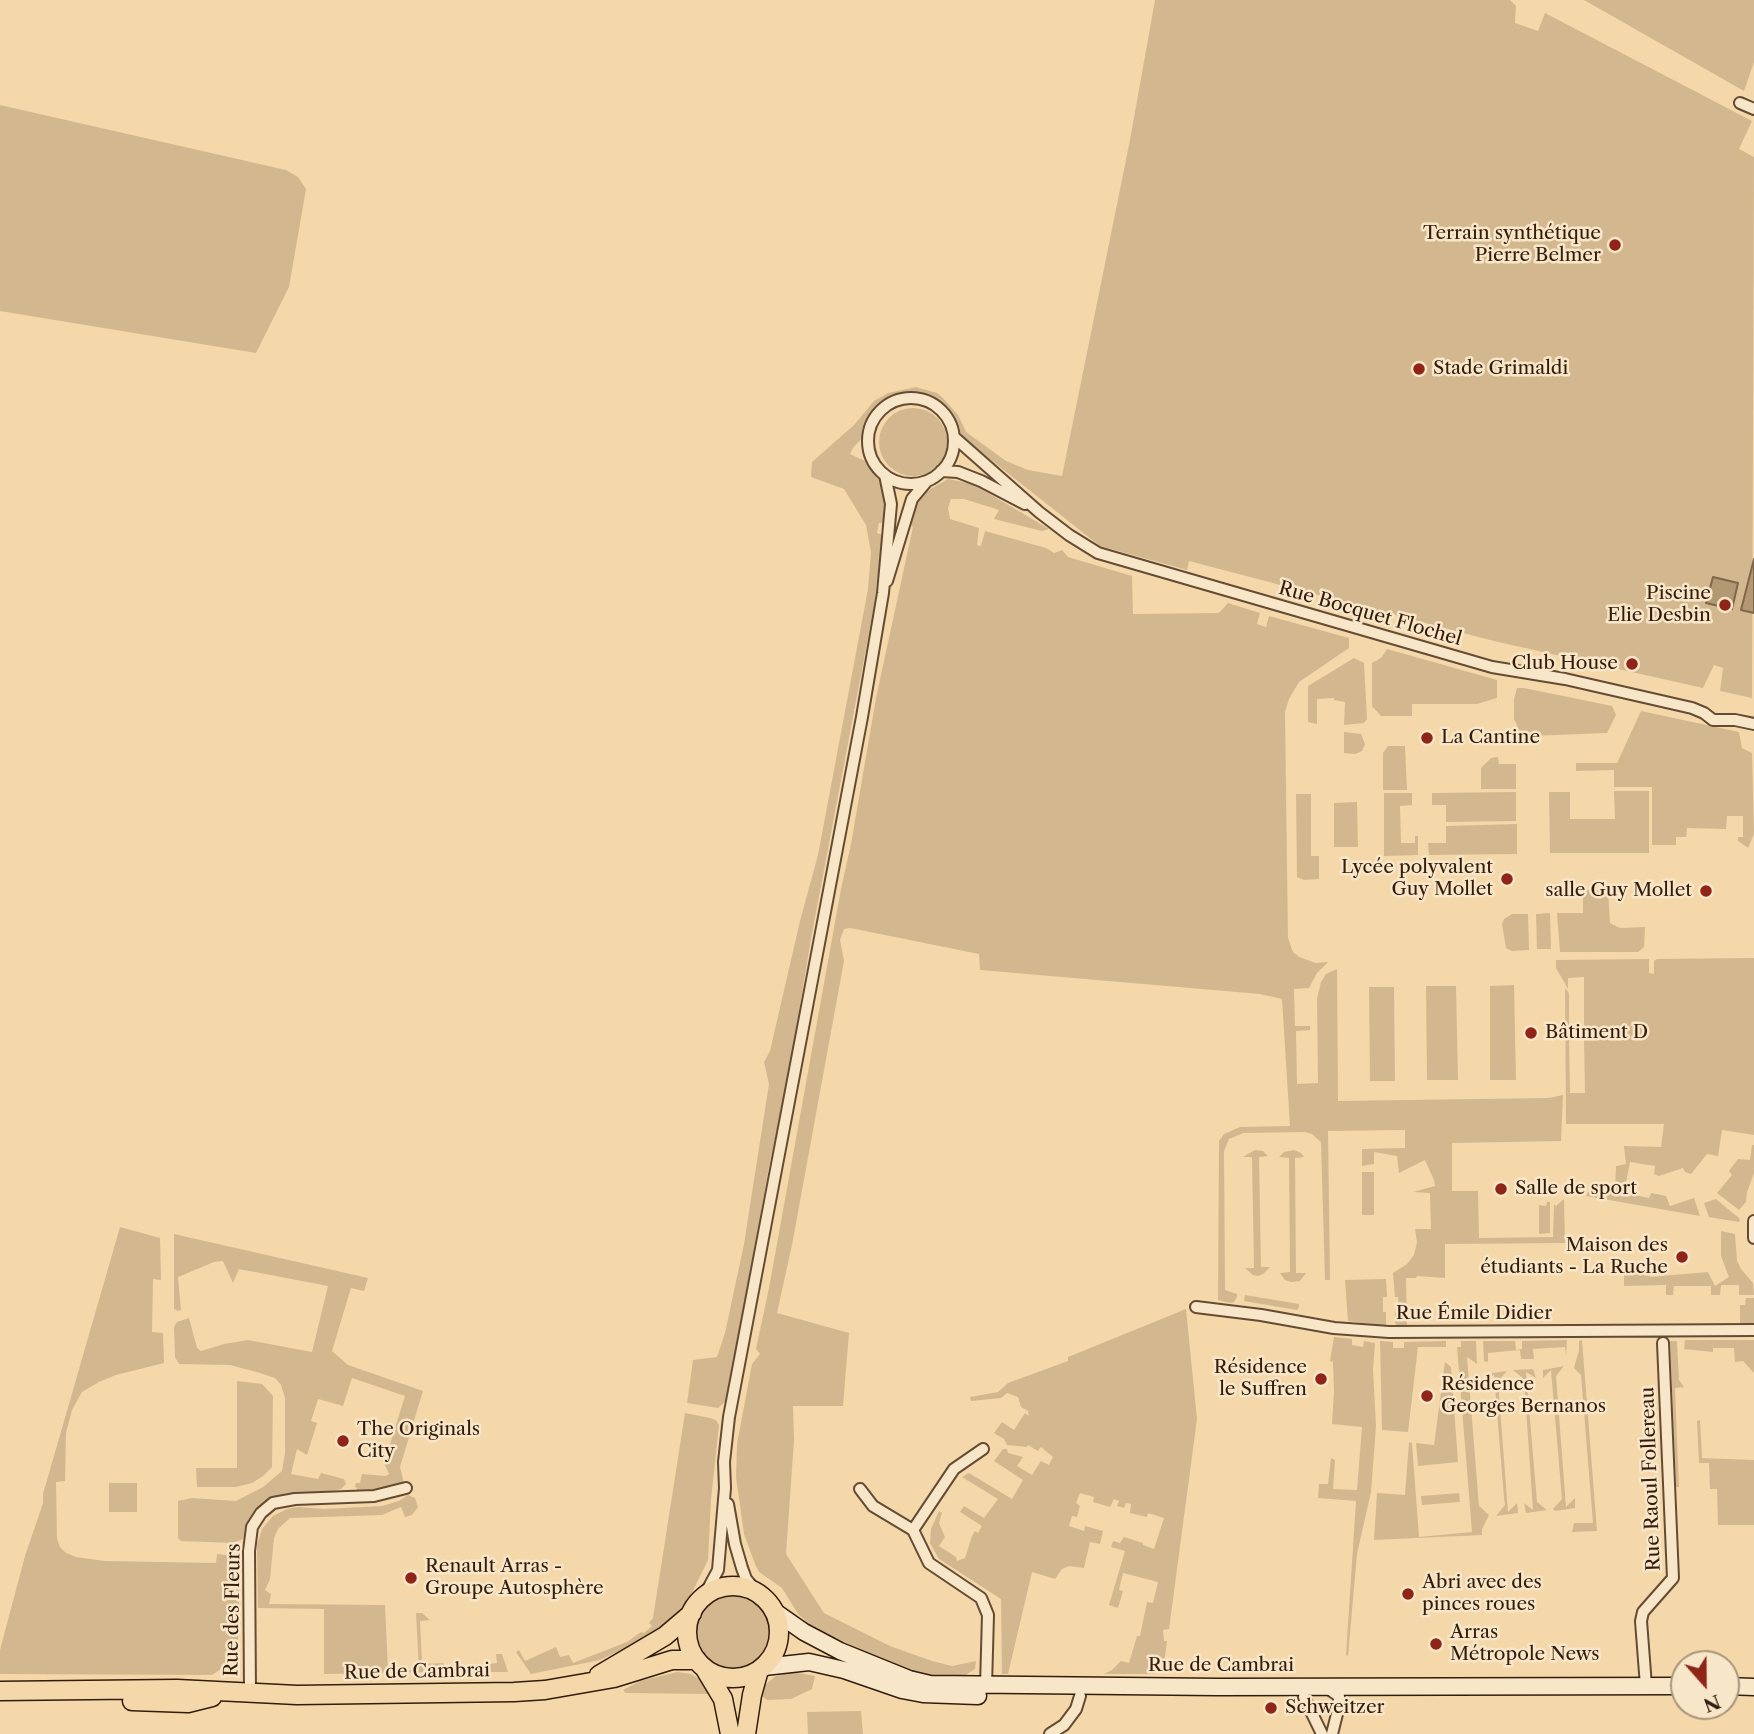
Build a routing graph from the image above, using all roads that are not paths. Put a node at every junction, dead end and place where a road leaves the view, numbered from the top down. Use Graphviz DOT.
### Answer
graph roads {
  1 [pos="1740,103"];
  2 [pos="1754,109"];
  3 [pos="954,437"];
  4 [pos="941,471"];
  5 [pos="885,475"];
  6 [pos="927,481"];
  7 [pos="1040,512"];
  8 [pos="883,593"];
  9 [pos="1754,724"];
  10 [pos="1754,1221"];
  11 [pos="1754,1238"];
  12 [pos="1196,1307"];
  13 [pos="1754,1330"];
  14 [pos="1663,1343"];
  15 [pos="984,1449"];
  16 [pos="406,1488"];
  17 [pos="725,1488"];
  18 [pos="860,1489"];
  19 [pos="913,1530"];
  20 [pos="757,1592"];
  21 [pos="703,1598"];
  22 [pos="774,1611"];
  23 [pos="692,1613"];
  24 [pos="700,1663"];
  25 [pos="761,1668"];
  26 [pos="585,1683"];
  27 [pos="986,1686"];
  28 [pos="1646,1686"];
  29 [pos="1670,1686"];
  30 [pos="0,1691"];
  31 [pos="1331,1691"];
  32 [pos="243,1692"];
  33 [pos="1670,1695"];
  34 [pos="1080,1696"];
  35 [pos="1304,1697"];
  36 [pos="0,1700"];
  37 [pos="730,1734"];
  38 [pos="746,1734"];
  39 [pos="1050,1734"];
  40 [pos="1322,1734"];
  41 [pos="1332,1734"];
  1 -- 2 [label="street"];
  3 -- 4 [label="street"];
  3 -- 5 [label="street"];
  3 -- 7 [label="street, Rue Bocquet Flochel"];
  4 -- 6 [label="street"];
  4 -- 7 [label="street, Rue Bocquet Flochel"];
  5 -- 6 [label="street"];
  5 -- 8 [label="street"];
  6 -- 8 [label="street"];
  7 -- 9 [label="street, Rue Bocquet Flochel"];
  8 -- 17 [label="street"];
  10 -- 11 [label="street"];
  12 -- 13 [label="street, Rue Émile Didier"];
  14 -- 28 [label="street, Rue Raoul Follereau"];
  15 -- 19 [label="street"];
  16 -- 32 [label="street, Rue des Fleurs"];
  17 -- 20 [label="street"];
  17 -- 21 [label="street"];
  18 -- 19 [label="street"];
  19 -- 27 [label="street"];
  20 -- 21 [label="main road"];
  20 -- 22 [label="main road"];
  21 -- 23 [label="main road"];
  22 -- 25 [label="main road"];
  22 -- 27 [label="main road, Rue de Cambrai"];
  23 -- 24 [label="main road"];
  23 -- 26 [label="main road, Rue de Cambrai"];
  24 -- 25 [label="main road"];
  24 -- 26 [label="main road, Rue de Cambrai"];
  24 -- 37 [label="main road"];
  25 -- 34 [label="main road, Rue de Cambrai"];
  25 -- 38 [label="main road"];
  26 -- 32 [label="main road, Rue de Cambrai"];
  27 -- 31 [label="main road, Rue de Cambrai"];
  28 -- 29 [label="main road, Rue de Cambrai"];
  28 -- 31 [label="main road, Rue de Cambrai"];
  30 -- 32 [label="main road"];
  31 -- 33 [label="main road, Rue de Cambrai"];
  31 -- 35 [label="main road, Rue de Cambrai"];
  31 -- 41 [label="street"];
  32 -- 36 [label="main road"];
  34 -- 35 [label="main road, Rue de Cambrai"];
  34 -- 39 [label="street"];
  35 -- 40 [label="street"];
}
